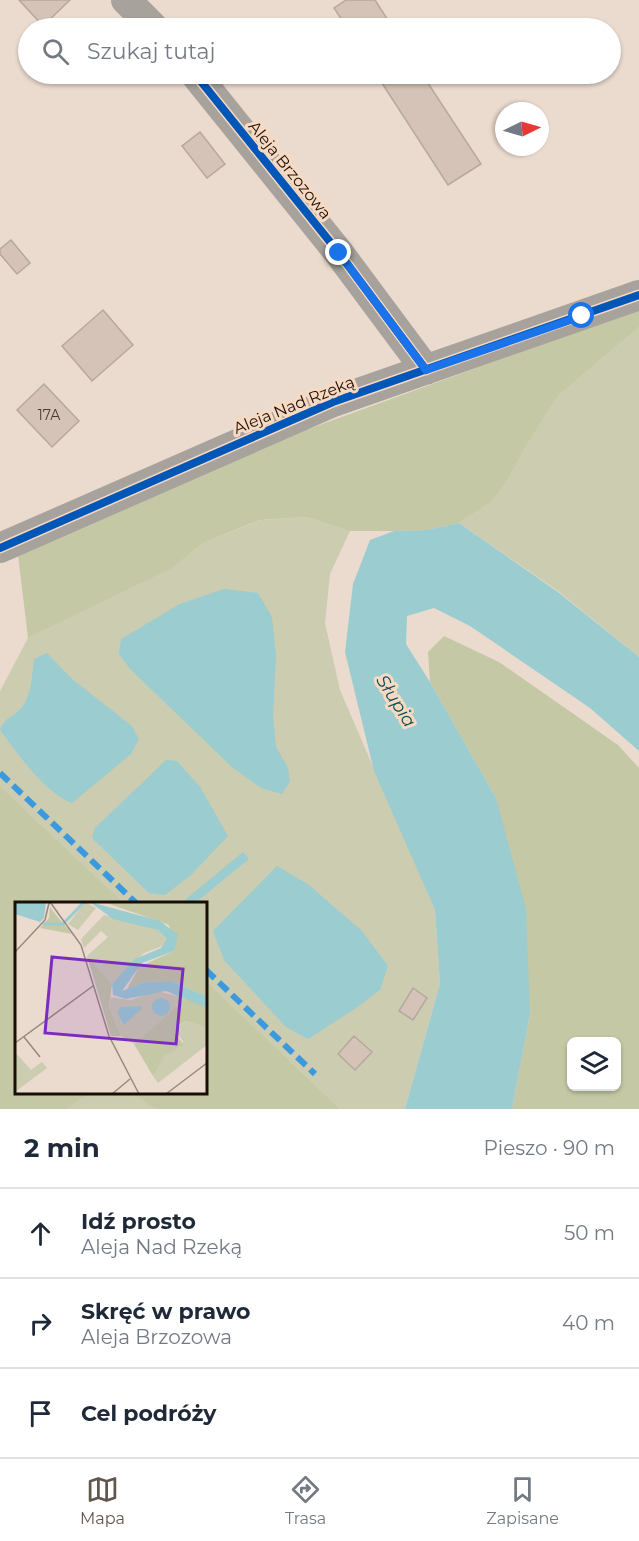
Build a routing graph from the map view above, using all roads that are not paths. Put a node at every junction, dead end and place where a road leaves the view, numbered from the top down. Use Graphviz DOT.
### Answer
graph roads {
  1 [pos="126,0"];
  2 [pos="144,18"];
  3 [pos="203,84"];
  4 [pos="639,295"];
  5 [pos="426,370"];
  6 [pos="0,548"];
  1 -- 2 [label="street"];
  3 -- 5 [label="street, Aleja Brzozowa"];
  4 -- 5 [label="street, Aleja Nad Rzeką"];
  5 -- 6 [label="street, Aleja Nad Rzeką"];
}
